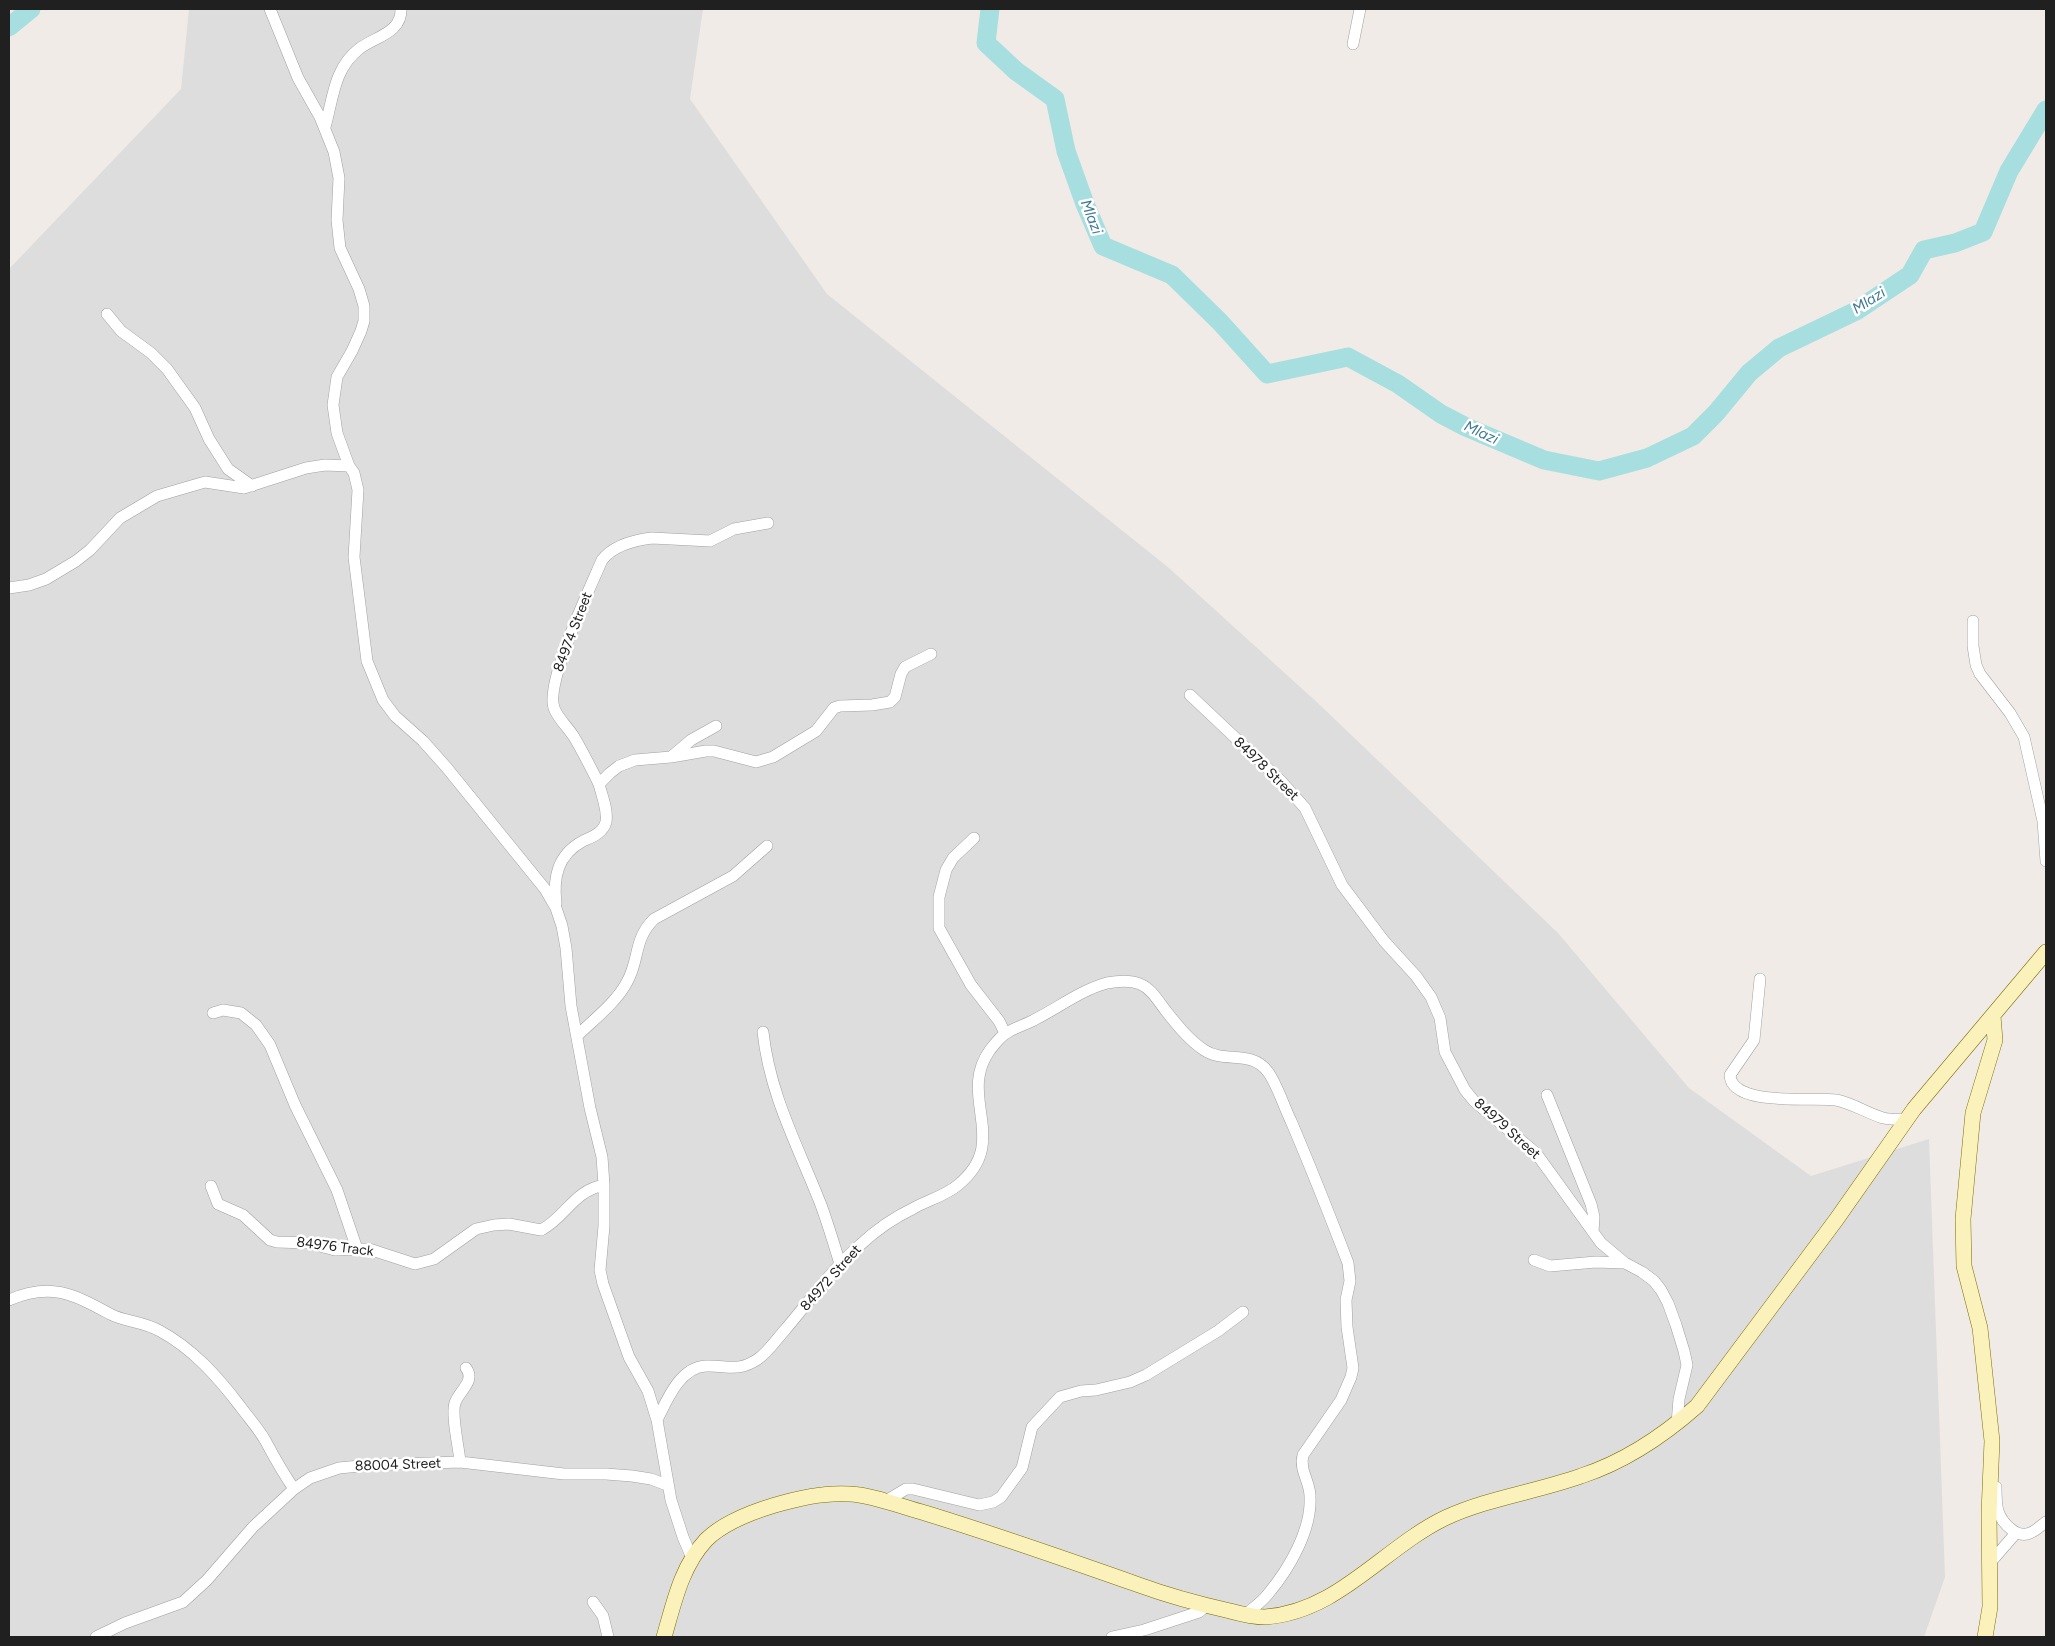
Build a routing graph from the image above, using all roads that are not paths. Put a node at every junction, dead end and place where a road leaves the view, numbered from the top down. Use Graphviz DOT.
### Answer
graph roads {
  1 [pos="270,9"];
  2 [pos="401,9"];
  3 [pos="1360,9"];
  4 [pos="1353,44"];
  5 [pos="325,127"];
  6 [pos="107,314"];
  7 [pos="349,466"];
  8 [pos="252,486"];
  9 [pos="768,523"];
  10 [pos="9,588"];
  11 [pos="1973,621"];
  12 [pos="931,654"];
  13 [pos="1190,695"];
  14 [pos="716,726"];
  15 [pos="671,757"];
  16 [pos="599,784"];
  17 [pos="974,838"];
  18 [pos="767,846"];
  19 [pos="1328,854"];
  20 [pos="2046,861"];
  21 [pos="556,908"];
  22 [pos="2046,952"];
  23 [pos="1760,979"];
  24 [pos="213,1013"];
  25 [pos="1993,1016"];
  26 [pos="763,1032"];
  27 [pos="1005,1033"];
  28 [pos="577,1036"];
  29 [pos="1547,1094"];
  30 [pos="1906,1119"];
  31 [pos="604,1185"];
  32 [pos="211,1186"];
  33 [pos="1593,1232"];
  34 [pos="357,1249"];
  35 [pos="1534,1260"];
  36 [pos="1625,1263"];
  37 [pos="840,1264"];
  38 [pos="9,1300"];
  39 [pos="1243,1312"];
  40 [pos="466,1368"];
  41 [pos="657,1420"];
  42 [pos="1677,1424"];
  43 [pos="1992,1441"];
  44 [pos="460,1462"];
  45 [pos="667,1484"];
  46 [pos="294,1489"];
  47 [pos="884,1502"];
  48 [pos="2046,1522"];
  49 [pos="2016,1533"];
  50 [pos="692,1558"];
  51 [pos="1990,1564"];
  52 [pos="592,1602"];
  53 [pos="1206,1606"];
  54 [pos="1245,1615"];
  55 [pos="96,1637"];
  56 [pos="608,1637"];
  57 [pos="664,1637"];
  58 [pos="1112,1637"];
  59 [pos="1985,1637"];
  1 -- 5 [label="street"];
  2 -- 5 [label="street"];
  3 -- 4 [label="street"];
  5 -- 7 [label="street"];
  6 -- 8 [label="street"];
  7 -- 8 [label="street"];
  7 -- 21 [label="street"];
  8 -- 10 [label="street"];
  9 -- 16 [label="street, 84974 Street"];
  11 -- 20 [label="street"];
  12 -- 15 [label="street"];
  13 -- 19 [label="street, 84978 Street"];
  14 -- 15 [label="street"];
  15 -- 16 [label="street"];
  16 -- 21 [label="street, 84974 Street"];
  17 -- 27 [label="street"];
  18 -- 28 [label="street"];
  19 -- 33 [label="street, 84979 Street"];
  21 -- 28 [label="street"];
  22 -- 25 [label="street"];
  23 -- 30 [label="street"];
  24 -- 34 [label="street"];
  25 -- 30 [label="street"];
  25 -- 43 [label="street"];
  26 -- 37 [label="street"];
  27 -- 37 [label="street, 84972 Street"];
  27 -- 54 [label="street"];
  28 -- 31 [label="street"];
  29 -- 33 [label="street"];
  30 -- 42 [label="street"];
  31 -- 34 [label="street, 84976 Track"];
  31 -- 41 [label="street"];
  32 -- 34 [label="street, 84976 Track"];
  33 -- 36 [label="street, 84979 Street"];
  35 -- 36 [label="street"];
  36 -- 42 [label="street, 84979 Street"];
  37 -- 41 [label="street, 84972 Street"];
  38 -- 46 [label="street"];
  39 -- 47 [label="street"];
  40 -- 44 [label="street"];
  41 -- 45 [label="street"];
  42 -- 54 [label="street"];
  43 -- 49 [label="street"];
  43 -- 51 [label="street"];
  44 -- 45 [label="street, 88004 Street"];
  44 -- 46 [label="street, 88004 Street"];
  45 -- 50 [label="street"];
  46 -- 55 [label="street, 88004 Street"];
  47 -- 50 [label="street"];
  47 -- 53 [label="street"];
  48 -- 49 [label="street"];
  49 -- 51 [label="street"];
  50 -- 57 [label="street"];
  51 -- 59 [label="street"];
  52 -- 56 [label="street"];
  53 -- 54 [label="street"];
  53 -- 58 [label="street"];
}
